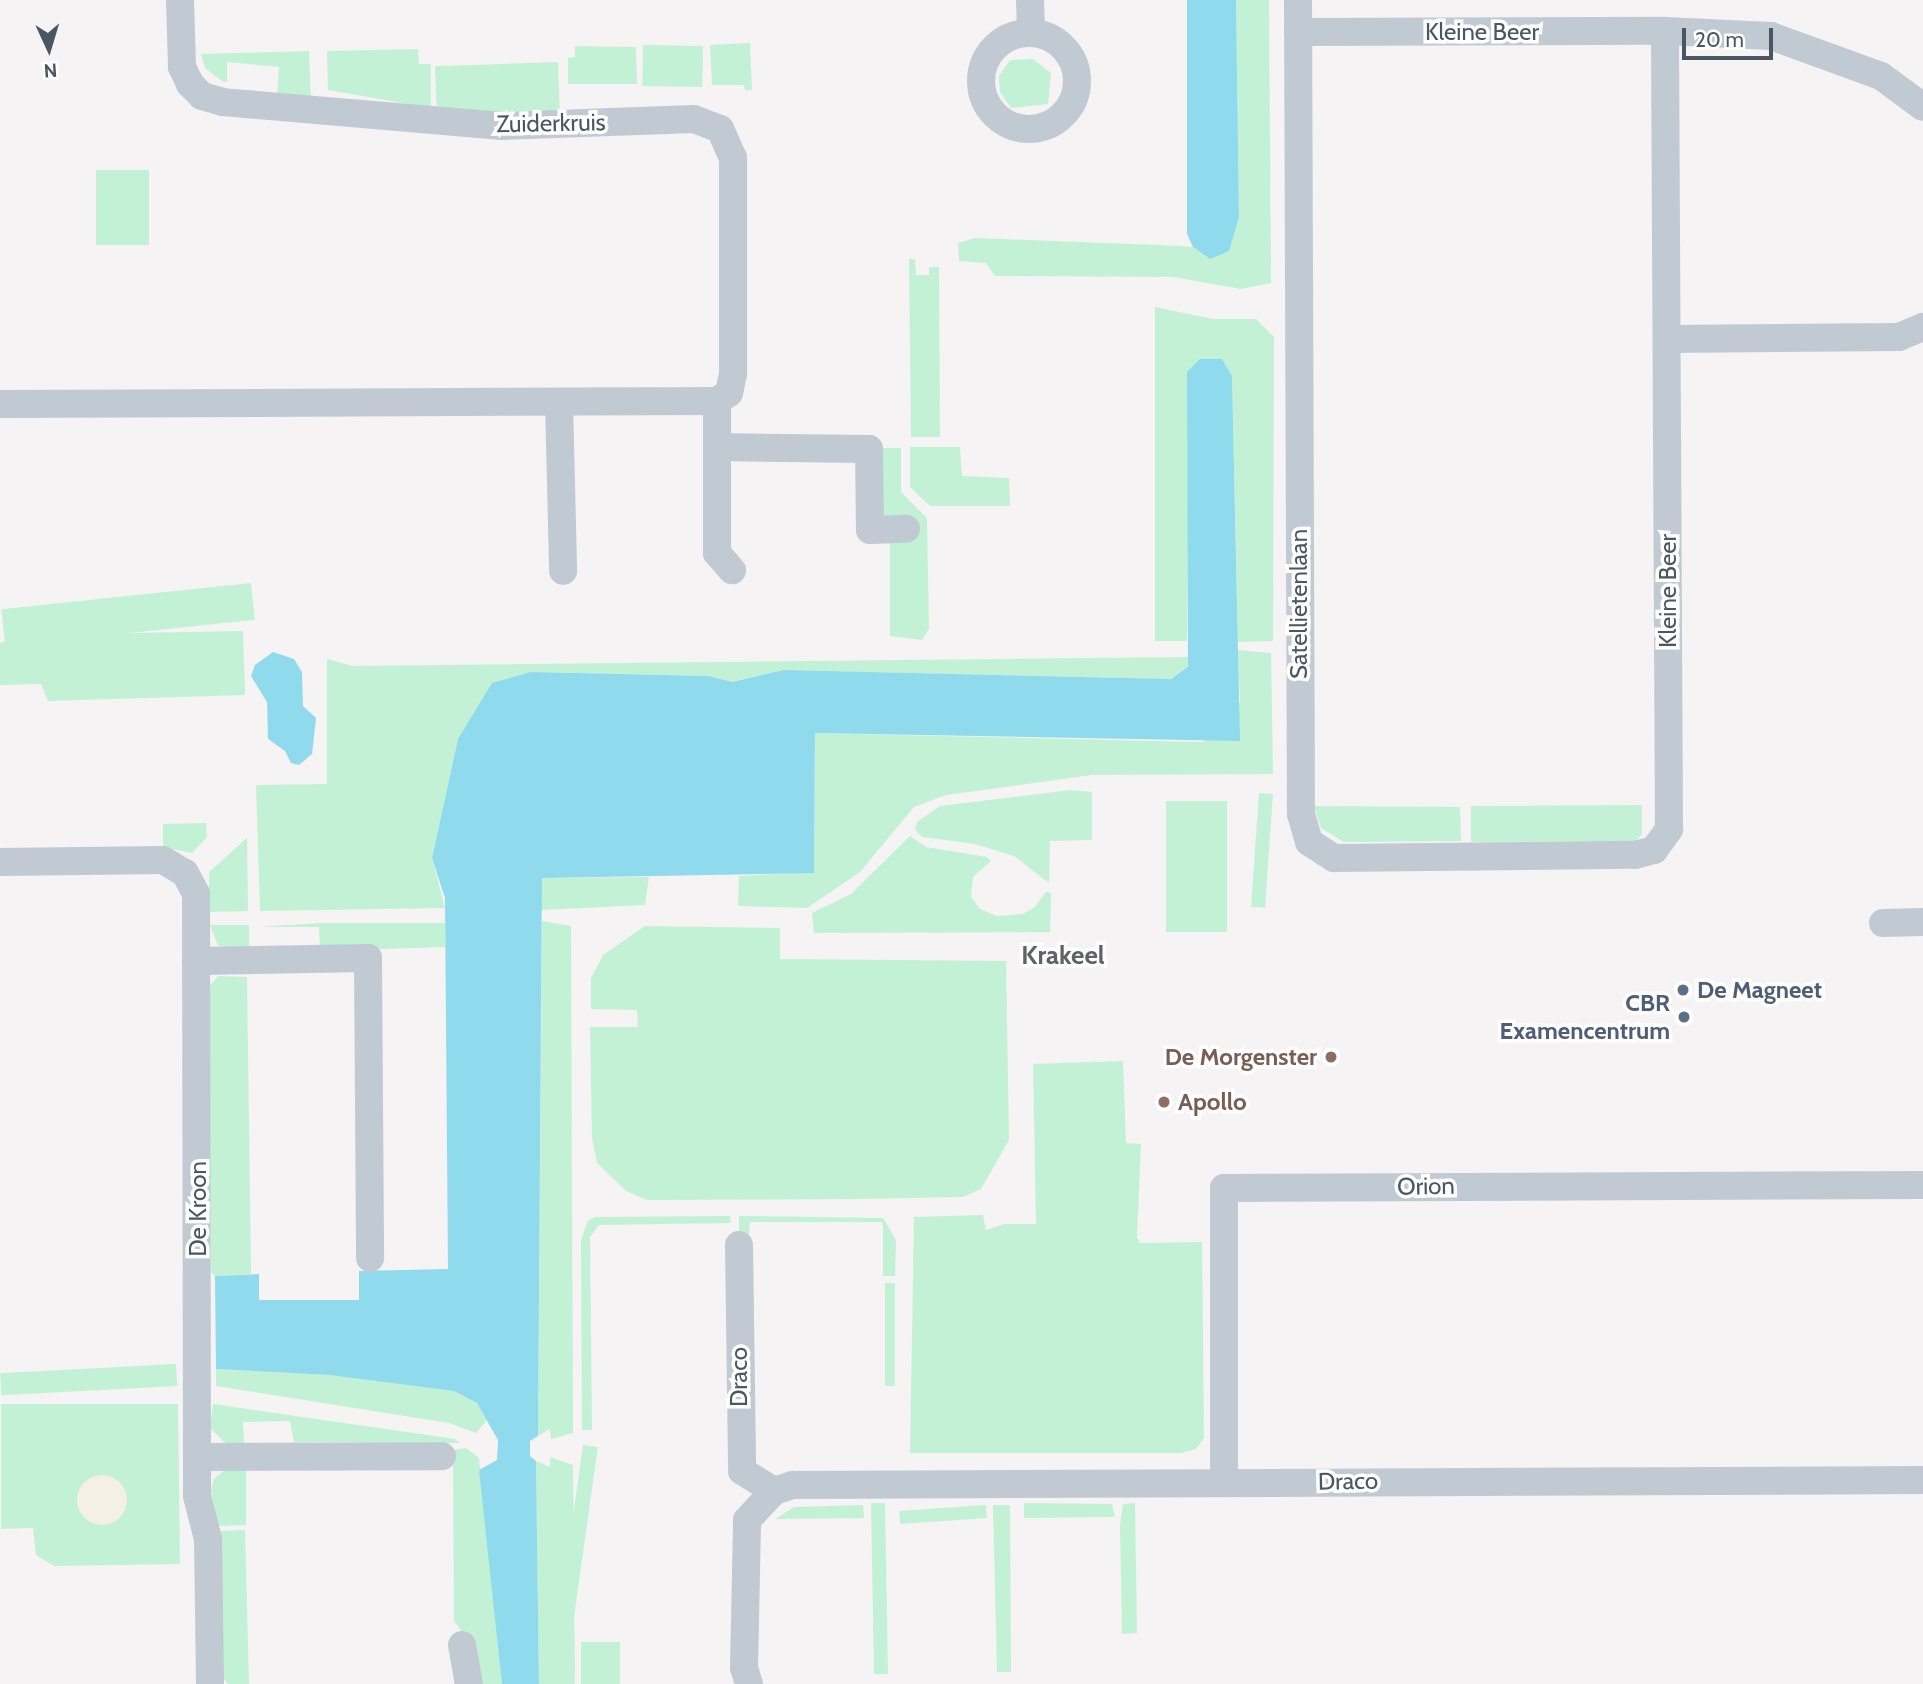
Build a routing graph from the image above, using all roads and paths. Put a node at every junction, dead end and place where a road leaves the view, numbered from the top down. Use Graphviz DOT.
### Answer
graph roads {
  1 [pos="180,0"];
  2 [pos="1030,0"];
  3 [pos="1298,0"];
  4 [pos="1298,32"];
  5 [pos="1665,32"];
  6 [pos="1031,33"];
  7 [pos="1923,107"];
  8 [pos="1923,327"];
  9 [pos="1667,339"];
  10 [pos="716,401"];
  11 [pos="559,402"];
  12 [pos="0,404"];
  13 [pos="717,447"];
  14 [pos="906,529"];
  15 [pos="563,570"];
  16 [pos="732,570"];
  17 [pos="1664,842"];
  18 [pos="0,862"];
  19 [pos="1923,922"];
  20 [pos="1883,923"];
  21 [pos="197,961"];
  22 [pos="1923,1185"];
  23 [pos="739,1245"];
  24 [pos="370,1258"];
  25 [pos="442,1456"];
  26 [pos="198,1457"];
  27 [pos="1923,1480"];
  28 [pos="1224,1482"];
  29 [pos="774,1491"];
  30 [pos="462,1645"];
  31 [pos="210,1684"];
  32 [pos="469,1684"];
  33 [pos="749,1684"];
  1 -- 10 [label="street, Zuiderkruis"];
  2 -- 6 [label="street"];
  3 -- 4 [label="street, Satellietenlaan"];
  4 -- 5 [label="street, Kleine Beer"];
  4 -- 17 [label="street, Satellietenlaan"];
  5 -- 7 [label="street, Kleine Beer"];
  5 -- 9 [label="street, Kleine Beer"];
  8 -- 9 [label="street"];
  9 -- 17 [label="street, Kleine Beer"];
  10 -- 11 [label="street"];
  10 -- 13 [label="street"];
  11 -- 12 [label="street"];
  11 -- 15 [label="street"];
  13 -- 14 [label="street"];
  13 -- 16 [label="street"];
  18 -- 21 [label="street, De Kroon"];
  19 -- 20 [label="street"];
  21 -- 24 [label="street"];
  21 -- 26 [label="street, De Kroon"];
  22 -- 28 [label="street, Orion"];
  23 -- 29 [label="street, Draco"];
  25 -- 26 [label="street"];
  26 -- 31 [label="street, De Kroon"];
  27 -- 28 [label="street, Draco"];
  28 -- 29 [label="street, Draco"];
  29 -- 33 [label="street"];
  30 -- 32 [label="street"];
}
